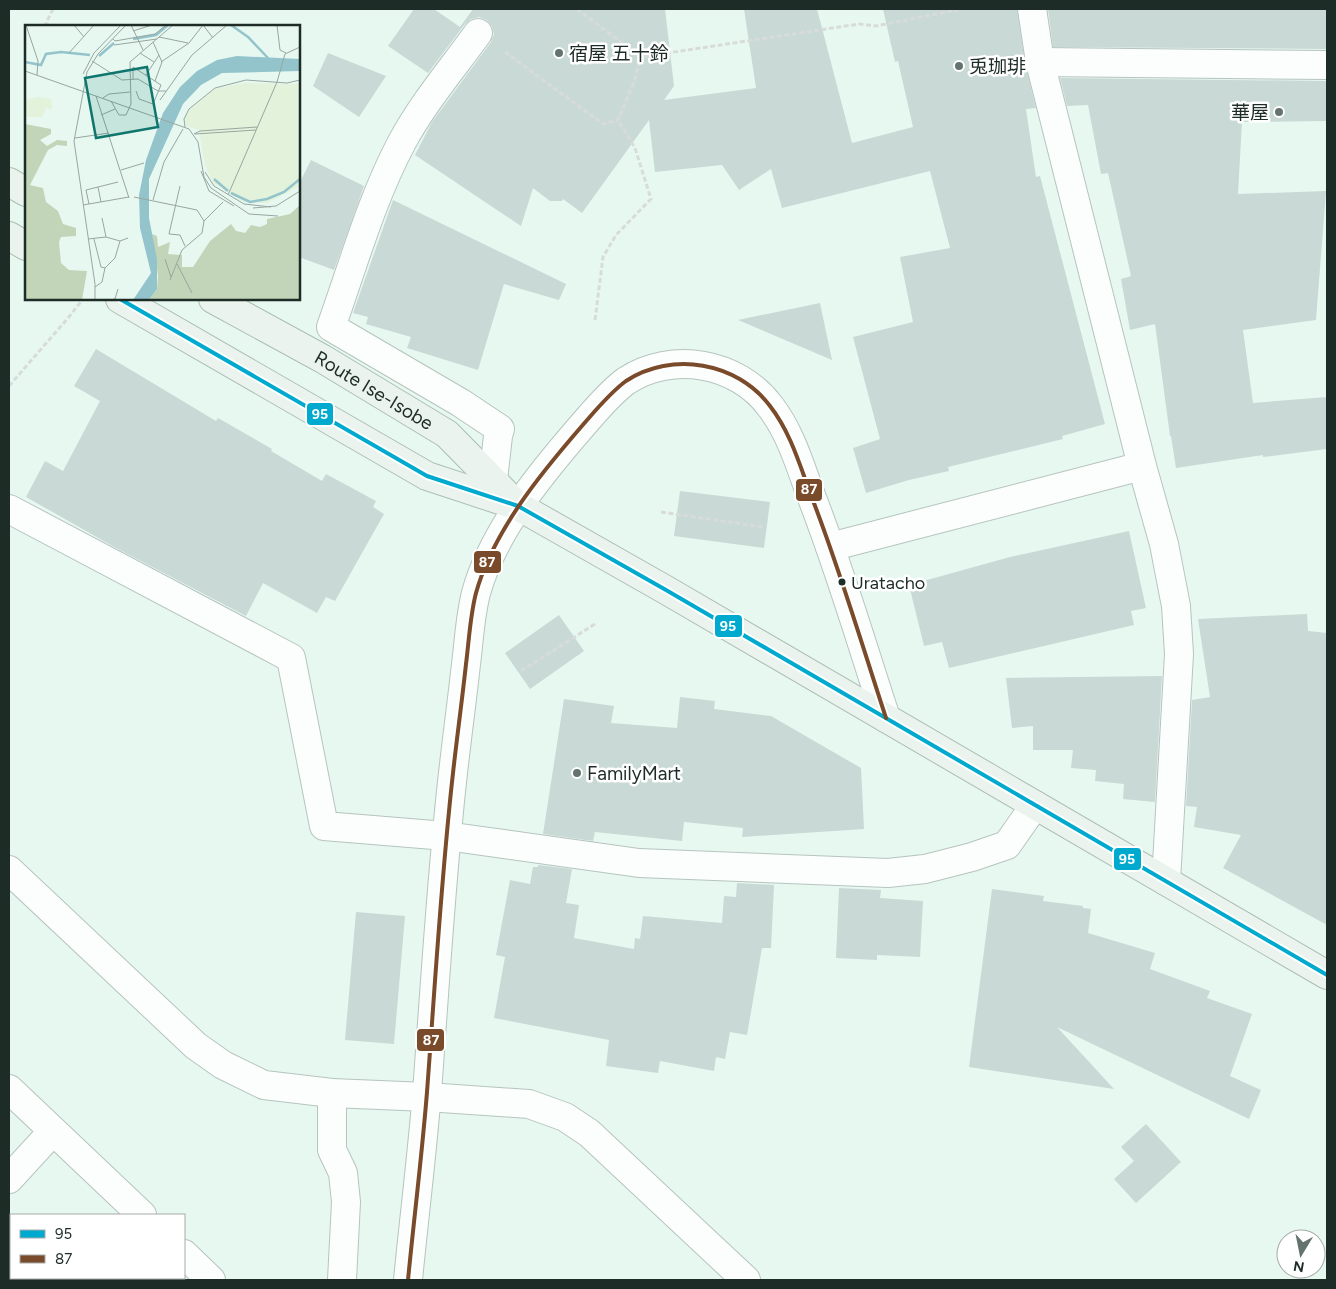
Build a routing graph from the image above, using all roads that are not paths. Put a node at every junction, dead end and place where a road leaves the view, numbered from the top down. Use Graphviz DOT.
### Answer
graph roads {
  1 [pos="1032,9"];
  2 [pos="478,33"];
  3 [pos="1040,62"];
  4 [pos="1327,65"];
  5 [pos="9,182"];
  6 [pos="25,191"];
  7 [pos="9,236"];
  8 [pos="25,245"];
  9 [pos="122,300"];
  10 [pos="215,300"];
  11 [pos="1142,466"];
  12 [pos="493,480"];
  13 [pos="518,506"];
  14 [pos="9,509"];
  15 [pos="830,546"];
  16 [pos="886,718"];
  17 [pos="1035,805"];
  18 [pos="446,836"];
  19 [pos="9,870"];
  20 [pos="1166,881"];
  21 [pos="1327,975"];
  22 [pos="9,1089"];
  23 [pos="332,1093"];
  24 [pos="427,1097"];
  25 [pos="53,1131"];
  26 [pos="9,1179"];
  27 [pos="141,1214"];
  28 [pos="185,1255"];
  29 [pos="212,1280"];
  30 [pos="342,1280"];
  31 [pos="408,1280"];
  32 [pos="746,1280"];
  1 -- 3 [label="street"];
  2 -- 12 [label="street"];
  3 -- 4 [label="street"];
  3 -- 11 [label="street"];
  5 -- 6 [label="main road"];
  7 -- 8 [label="main road"];
  9 -- 13 [label="main road, Route Ise-Isobe"];
  10 -- 12 [label="main road, Route Ise-Isobe"];
  11 -- 15 [label="street"];
  11 -- 20 [label="street"];
  12 -- 13 [label="main road, Route Ise-Isobe"];
  13 -- 15 [label="street"];
  13 -- 16 [label="main road, Route Ise-Isobe"];
  13 -- 18 [label="street"];
  14 -- 18 [label="street"];
  15 -- 16 [label="street"];
  16 -- 17 [label="main road, Route Ise-Isobe"];
  17 -- 18 [label="street"];
  17 -- 20 [label="main road, Route Ise-Isobe"];
  18 -- 24 [label="street"];
  19 -- 23 [label="street"];
  20 -- 21 [label="main road, Route Ise-Isobe"];
  22 -- 25 [label="street"];
  23 -- 24 [label="street"];
  23 -- 30 [label="street"];
  24 -- 31 [label="street"];
  24 -- 32 [label="street"];
  25 -- 26 [label="street"];
  25 -- 27 [label="street"];
  28 -- 29 [label="street"];
}
